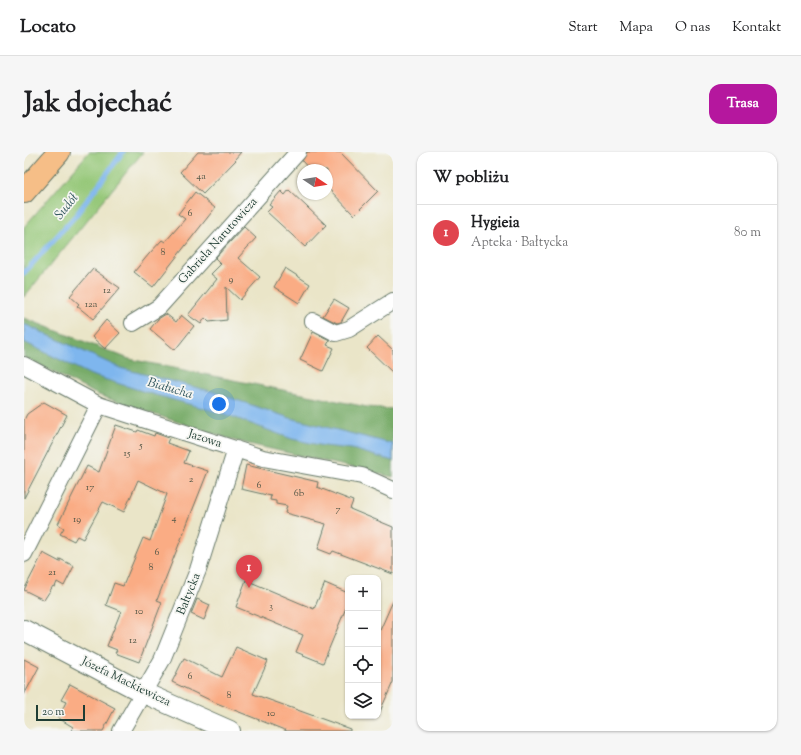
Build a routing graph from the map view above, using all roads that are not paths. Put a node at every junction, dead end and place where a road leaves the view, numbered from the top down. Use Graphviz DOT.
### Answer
graph roads {
  1 [pos="59,152"];
  2 [pos="298,152"];
  3 [pos="24,192"];
  4 [pos="393,301"];
  5 [pos="312,321"];
  6 [pos="133,322"];
  7 [pos="24,364"];
  8 [pos="99,405"];
  9 [pos="236,448"];
  10 [pos="393,490"];
  11 [pos="24,554"];
  12 [pos="24,630"];
  13 [pos="144,693"];
  14 [pos="121,731"];
  15 [pos="230,731"];
  1 -- 3 [label="main road"];
  2 -- 6 [label="street, Gabriela Narutowicza"];
  4 -- 5 [label="street"];
  7 -- 8 [label="street, Jazowa"];
  8 -- 9 [label="street, Jazowa"];
  8 -- 11 [label="street"];
  9 -- 10 [label="street, Jazowa"];
  9 -- 13 [label="street, Bałtycka"];
  12 -- 13 [label="street, Józefa Mackiewicza"];
  13 -- 14 [label="street, Bałtycka"];
  13 -- 15 [label="street, Józefa Mackiewicza"];
}
